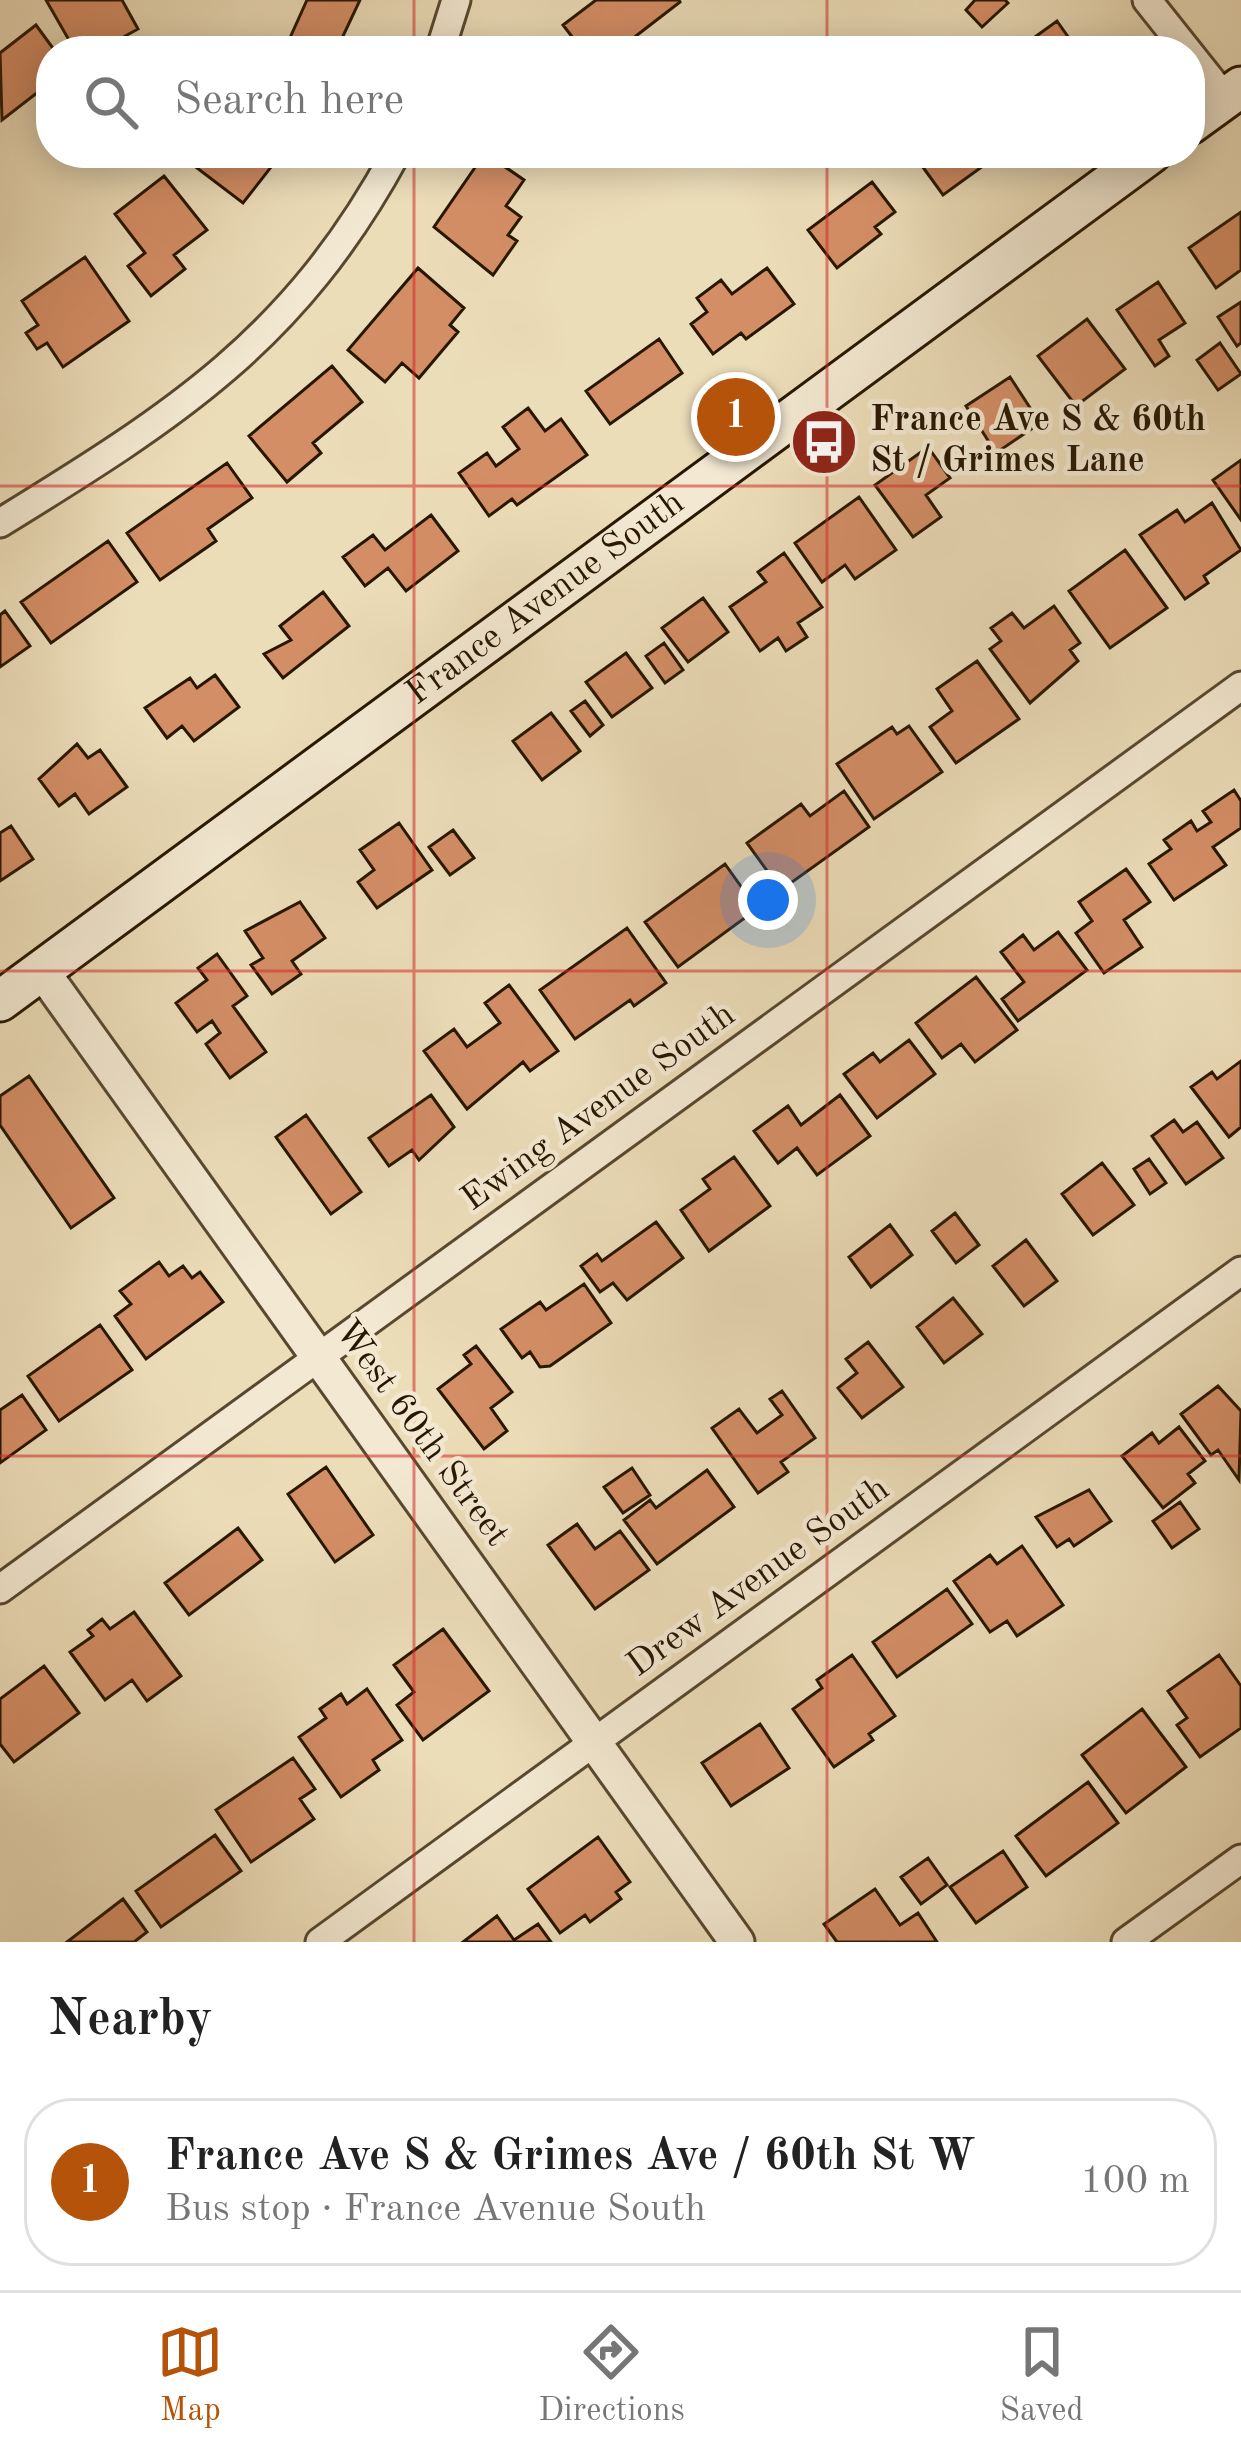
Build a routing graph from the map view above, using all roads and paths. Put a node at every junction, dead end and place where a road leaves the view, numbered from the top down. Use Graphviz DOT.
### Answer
graph roads {
  1 [pos="456,0"];
  2 [pos="1147,0"];
  3 [pos="445,36"];
  4 [pos="1181,36"];
  5 [pos="1205,62"];
  6 [pos="1233,92"];
  7 [pos="1205,113"];
  8 [pos="387,168"];
  9 [pos="1131,168"];
  10 [pos="0,523"];
  11 [pos="1241,686"];
  12 [pos="42,971"];
  13 [pos="0,1001"];
  14 [pos="1241,1271"];
  15 [pos="318,1358"];
  16 [pos="0,1589"];
  17 [pos="594,1742"];
  18 [pos="1241,1859"];
  19 [pos="320,1942"];
  20 [pos="736,1942"];
  21 [pos="1126,1942"];
  1 -- 3 [label="street"];
  2 -- 4 [label="street"];
  5 -- 6 [label="street"];
  6 -- 7 [label="main road"];
  8 -- 10 [label="street"];
  9 -- 12 [label="main road, France Avenue South"];
  11 -- 15 [label="street, Ewing Avenue South"];
  12 -- 13 [label="main road, France Avenue South"];
  12 -- 15 [label="street, West 60th Street"];
  14 -- 17 [label="street, Drew Avenue South"];
  15 -- 16 [label="street, Ewing Avenue South"];
  15 -- 17 [label="street, West 60th Street"];
  17 -- 19 [label="street, Drew Avenue South"];
  17 -- 20 [label="street, West 60th Street"];
  18 -- 21 [label="street"];
}
